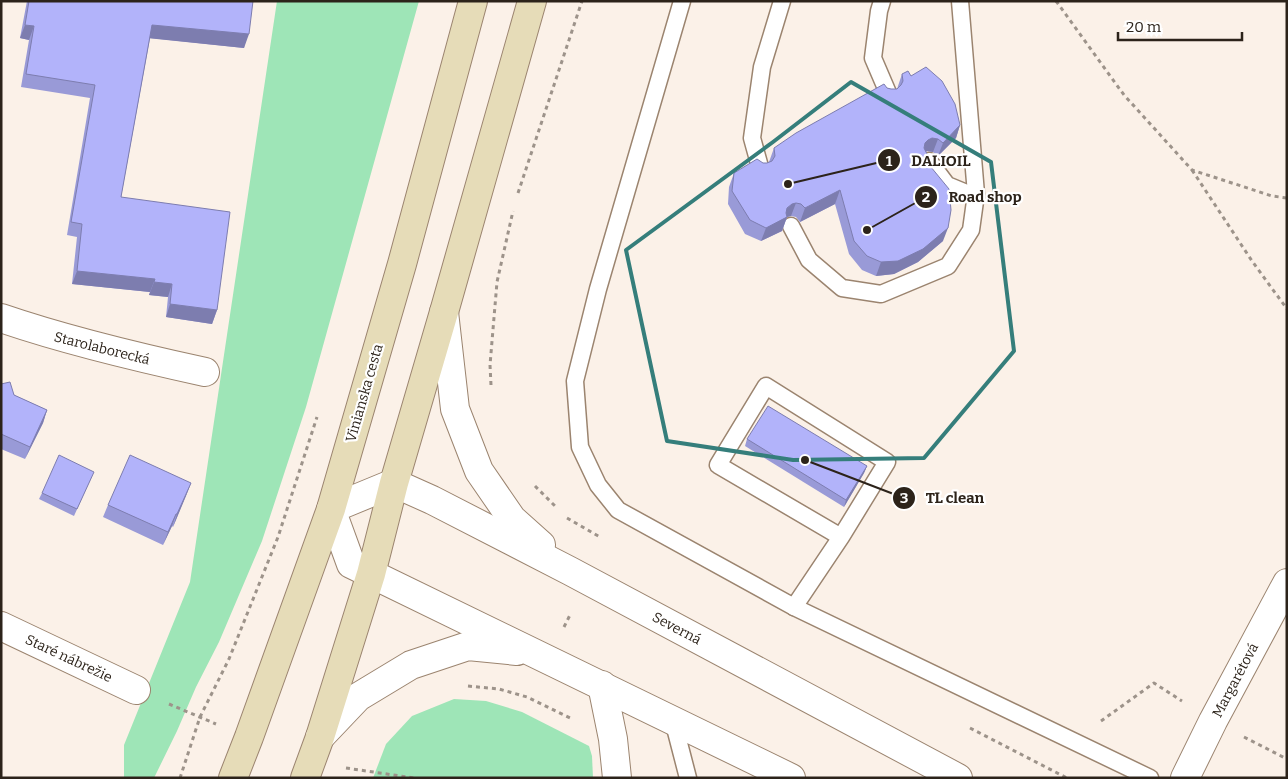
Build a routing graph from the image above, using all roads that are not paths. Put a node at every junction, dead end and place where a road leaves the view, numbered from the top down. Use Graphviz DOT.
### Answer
graph roads {
  1 [pos="473,1"];
  2 [pos="532,1"];
  3 [pos="682,1"];
  4 [pos="782,1"];
  5 [pos="882,1"];
  6 [pos="960,1"];
  7 [pos="888,92"];
  8 [pos="929,161"];
  9 [pos="760,167"];
  10 [pos="976,197"];
  11 [pos="791,226"];
  12 [pos="444,312"];
  13 [pos="1,318"];
  14 [pos="205,372"];
  15 [pos="394,483"];
  16 [pos="331,509"];
  17 [pos="841,537"];
  18 [pos="570,571"];
  19 [pos="371,574"];
  20 [pos="1287,583"];
  21 [pos="794,607"];
  22 [pos="1,626"];
  23 [pos="534,652"];
  24 [pos="602,685"];
  25 [pos="136,690"];
  26 [pos="673,720"];
  27 [pos="320,738"];
  28 [pos="233,778"];
  29 [pos="305,778"];
  30 [pos="617,778"];
  31 [pos="688,778"];
  32 [pos="791,778"];
  33 [pos="958,778"];
  34 [pos="1150,778"];
  35 [pos="1185,778"];
  1 -- 16 [label="main road, Vinianska cesta"];
  2 -- 12 [label="main road"];
  3 -- 21 [label="lane"];
  4 -- 9 [label="lane"];
  5 -- 7 [label="lane"];
  6 -- 10 [label="lane"];
  8 -- 10 [label="lane"];
  10 -- 11 [label="lane"];
  12 -- 15 [label="main road"];
  12 -- 18 [label="street"];
  13 -- 14 [label="street, Starolaborecká"];
  15 -- 16 [label="street"];
  15 -- 18 [label="street, Severná"];
  15 -- 19 [label="main road"];
  16 -- 19 [label="street"];
  16 -- 28 [label="main road, Vinianska cesta"];
  17 -- 17 [label="lane"];
  17 -- 21 [label="lane"];
  18 -- 33 [label="street, Severná"];
  19 -- 23 [label="street"];
  19 -- 27 [label="main road"];
  20 -- 35 [label="street, Margarétová"];
  21 -- 34 [label="lane"];
  22 -- 25 [label="street, Staré nábrežie"];
  23 -- 24 [label="street"];
  23 -- 27 [label="street"];
  24 -- 26 [label="street"];
  24 -- 30 [label="street"];
  26 -- 31 [label="lane"];
  26 -- 32 [label="street"];
  27 -- 29 [label="main road"];
}
